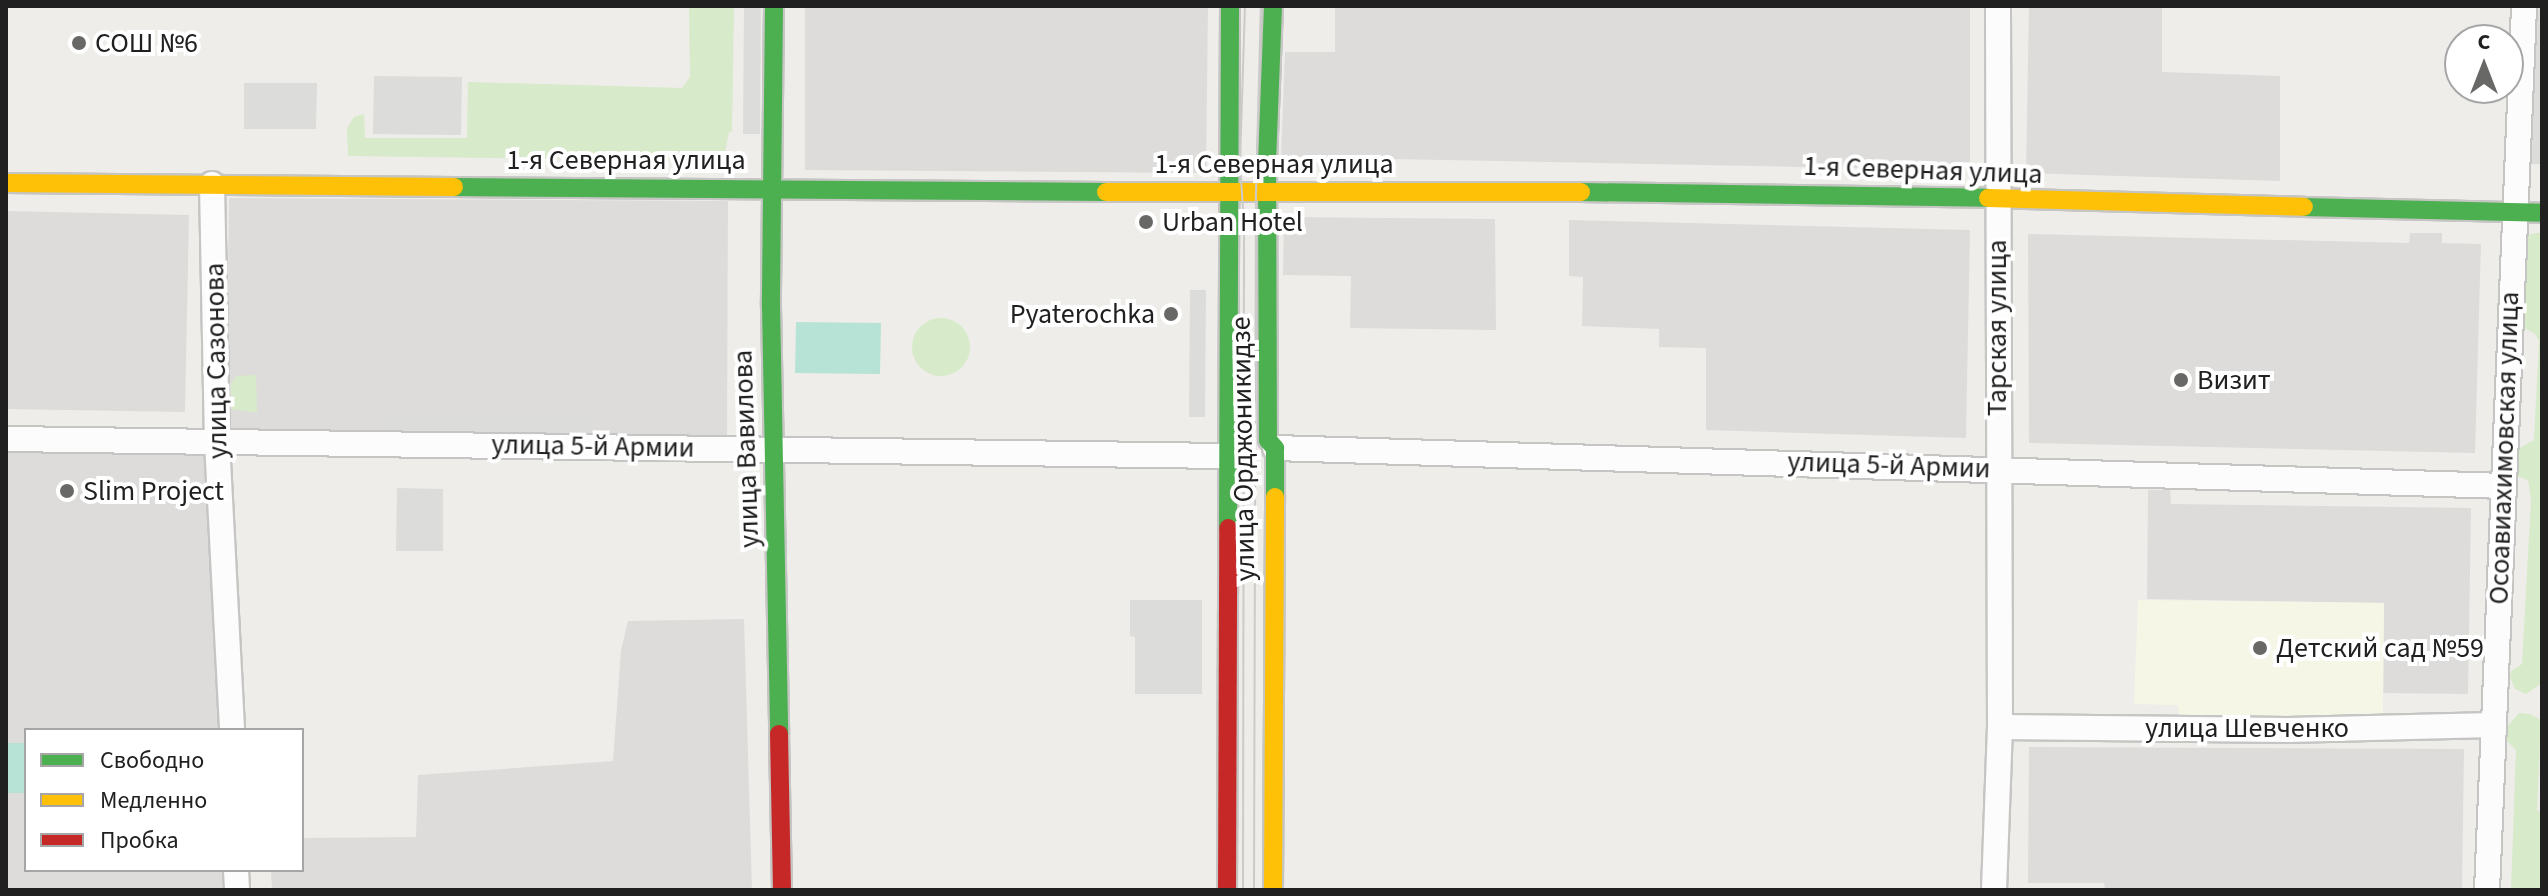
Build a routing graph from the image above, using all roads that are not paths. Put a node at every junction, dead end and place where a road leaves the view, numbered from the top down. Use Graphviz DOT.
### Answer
graph roads {
  1 [pos="774,6"];
  2 [pos="1230,6"];
  3 [pos="1273,6"];
  4 [pos="1998,6"];
  5 [pos="2524,6"];
  6 [pos="6,183"];
  7 [pos="212,184"];
  8 [pos="772,189"];
  9 [pos="1229,192"];
  10 [pos="1268,192"];
  11 [pos="1996,201"];
  12 [pos="2514,212"];
  13 [pos="2542,213"];
  14 [pos="6,439"];
  15 [pos="217,442"];
  16 [pos="773,448"];
  17 [pos="1275,448"];
  18 [pos="1228,456"];
  19 [pos="1998,469"];
  20 [pos="2502,486"];
  21 [pos="2493,725"];
  22 [pos="2000,727"];
  23 [pos="232,728"];
  24 [pos="782,890"];
  25 [pos="1227,890"];
  26 [pos="1273,890"];
  27 [pos="1994,890"];
  28 [pos="2487,890"];
  1 -- 8 [label="street, улица Вавилова"];
  2 -- 9 [label="street, улица Орджоникидзе"];
  3 -- 10 [label="street, улица Орджоникидзе"];
  4 -- 11 [label="street, Тарская улица"];
  5 -- 12 [label="street, Осоавиахимовская улица"];
  6 -- 7 [label="street, 1-я Северная улица"];
  7 -- 8 [label="street, 1-я Северная улица"];
  7 -- 15 [label="street, улица Сазонова"];
  8 -- 9 [label="street, 1-я Северная улица"];
  8 -- 16 [label="street, улица Вавилова"];
  9 -- 10 [label="street, 1-я Северная улица"];
  9 -- 18 [label="street, улица Орджоникидзе"];
  10 -- 11 [label="street, 1-я Северная улица"];
  10 -- 17 [label="street, улица Орджоникидзе"];
  11 -- 12 [label="street, 1-я Северная улица"];
  11 -- 19 [label="street, Тарская улица"];
  12 -- 13 [label="street, 1-я Северная улица"];
  12 -- 20 [label="street, Осоавиахимовская улица"];
  14 -- 15 [label="street, улица 5-й Армии"];
  15 -- 16 [label="street, улица 5-й Армии"];
  15 -- 23 [label="street, улица Сазонова"];
  16 -- 18 [label="street, улица 5-й Армии"];
  16 -- 24 [label="street, улица Вавилова"];
  17 -- 19 [label="street, улица 5-й Армии"];
  17 -- 26 [label="street, улица Орджоникидзе"];
  18 -- 25 [label="street, улица Орджоникидзе"];
  19 -- 20 [label="street, улица 5-й Армии"];
  19 -- 22 [label="street, Тарская улица"];
  20 -- 21 [label="street, Осоавиахимовская улица"];
  21 -- 22 [label="street, улица Шевченко"];
  21 -- 28 [label="street, Осоавиахимовская улица"];
  22 -- 27 [label="street, Тарская улица"];
}
